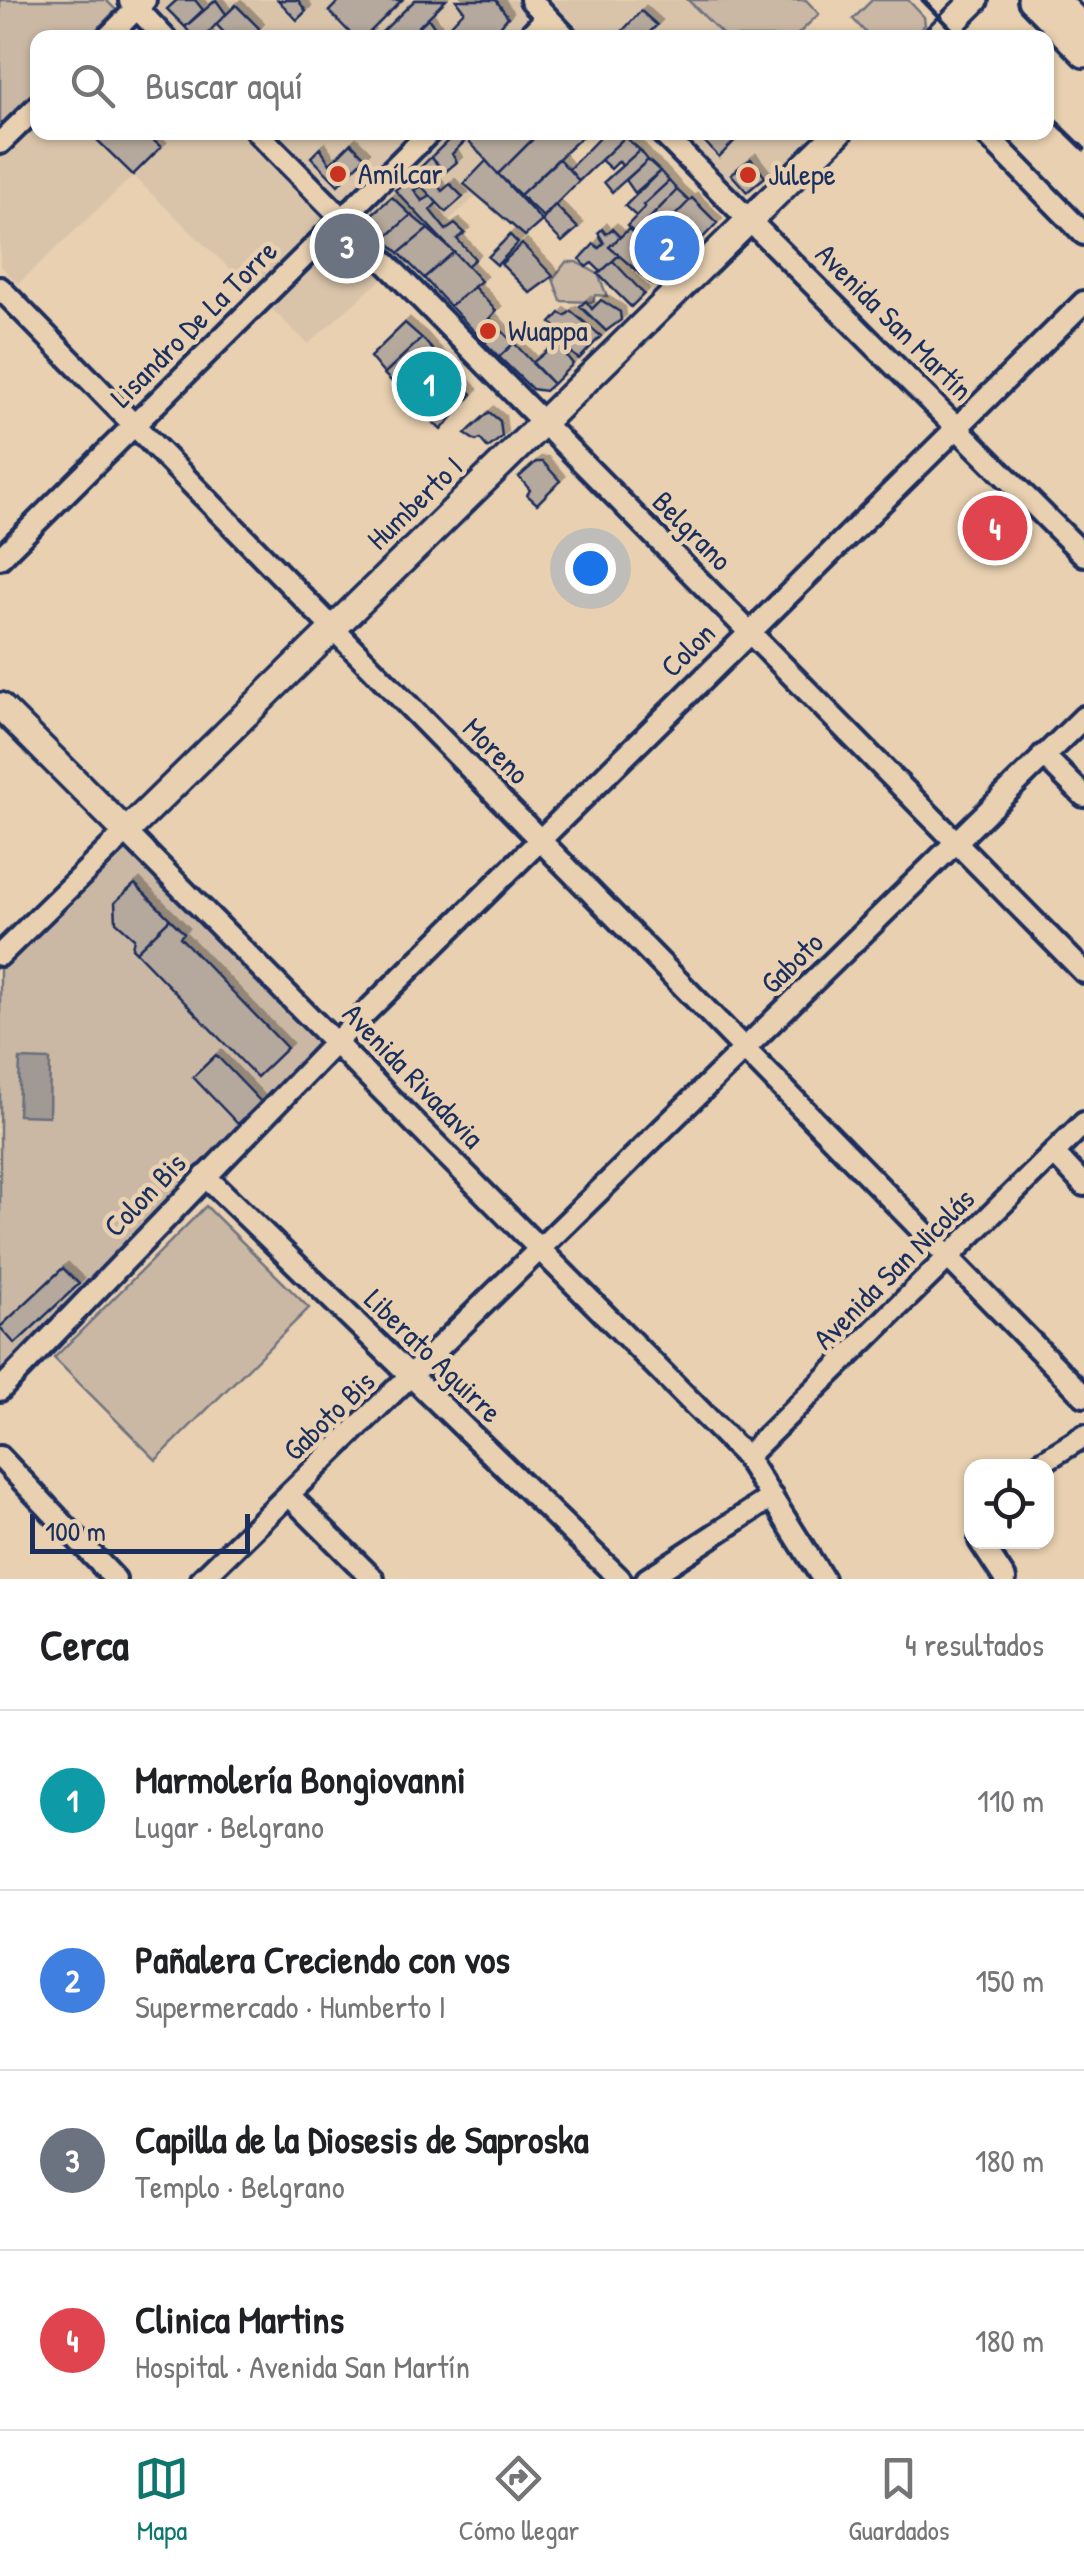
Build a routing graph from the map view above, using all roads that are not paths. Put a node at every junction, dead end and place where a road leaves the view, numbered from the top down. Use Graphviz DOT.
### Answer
graph roads {
  1 [pos="531,0"];
  2 [pos="975,0"];
  3 [pos="1031,0"];
  4 [pos="1056,0"];
  5 [pos="137,3"];
  6 [pos="547,17"];
  7 [pos="1084,28"];
  8 [pos="114,30"];
  9 [pos="159,30"];
  10 [pos="535,30"];
  11 [pos="559,30"];
  12 [pos="944,30"];
  13 [pos="1084,54"];
  14 [pos="30,114"];
  15 [pos="265,140"];
  16 [pos="422,140"];
  17 [pos="670,140"];
  18 [pos="831,140"];
  19 [pos="992,140"];
  20 [pos="0,144"];
  21 [pos="342,220"];
  22 [pos="749,221"];
  23 [pos="1084,234"];
  24 [pos="0,288"];
  25 [pos="1084,302"];
  26 [pos="542,423"];
  27 [pos="134,425"];
  28 [pos="957,427"];
  29 [pos="1084,556"];
  30 [pos="0,558"];
  31 [pos="333,628"];
  32 [pos="749,632"];
  33 [pos="0,706"];
  34 [pos="1084,717"];
  35 [pos="1043,755"];
  36 [pos="1084,796"];
  37 [pos="126,832"];
  38 [pos="540,838"];
  39 [pos="957,844"];
  40 [pos="0,955"];
  41 [pos="1084,972"];
  42 [pos="335,1043"];
  43 [pos="745,1051"];
  44 [pos="1084,1124"];
  45 [pos="1054,1153"];
  46 [pos="205,1176"];
  47 [pos="1084,1184"];
  48 [pos="540,1252"];
  49 [pos="949,1256"];
  50 [pos="412,1377"];
  51 [pos="0,1390"];
  52 [pos="1084,1396"];
  53 [pos="1084,1436"];
  54 [pos="0,1457"];
  55 [pos="746,1457"];
  56 [pos="1047,1459"];
  57 [pos="290,1496"];
  58 [pos="772,1498"];
  59 [pos="985,1549"];
  60 [pos="115,1579"];
  61 [pos="202,1579"];
  62 [pos="373,1579"];
  63 [pos="620,1579"];
  64 [pos="647,1579"];
  65 [pos="823,1579"];
  66 [pos="1005,1579"];
  1 -- 6 [label="street"];
  2 -- 12 [label="main road"];
  3 -- 13 [label="main road"];
  4 -- 7 [label="main road"];
  5 -- 8 [label="street"];
  5 -- 9 [label="street"];
  6 -- 10 [label="street"];
  6 -- 11 [label="street"];
  14 -- 20 [label="street"];
  15 -- 21 [label="street, Belgrano"];
  16 -- 21 [label="street, Lisandro De La Torre"];
  17 -- 22 [label="street, Avenida San Martín"];
  18 -- 22 [label="main road, Humberto I"];
  19 -- 23 [label="street"];
  21 -- 26 [label="street, Belgrano"];
  21 -- 27 [label="street, Lisandro De La Torre"];
  22 -- 26 [label="main road, Humberto I"];
  22 -- 28 [label="street, Avenida San Martín"];
  24 -- 27 [label="street, Moreno"];
  25 -- 28 [label="street, Colon"];
  26 -- 31 [label="main road, Humberto I"];
  26 -- 32 [label="street, Belgrano"];
  27 -- 30 [label="street, Lisandro De La Torre"];
  27 -- 31 [label="street, Moreno"];
  28 -- 29 [label="street, Avenida San Martín"];
  28 -- 32 [label="street, Colon"];
  31 -- 37 [label="main road, Humberto I"];
  31 -- 38 [label="street, Moreno"];
  32 -- 38 [label="street, Colon"];
  32 -- 39 [label="street, Belgrano"];
  33 -- 37 [label="main road, Avenida Rivadavia"];
  34 -- 35 [label="street, Gaboto"];
  35 -- 36 [label="street"];
  35 -- 39 [label="street, Gaboto"];
  37 -- 40 [label="street"];
  37 -- 42 [label="street, Avenida Rivadavia"];
  38 -- 42 [label="street, Colon"];
  38 -- 43 [label="street, Moreno"];
  39 -- 41 [label="street, Belgrano"];
  39 -- 43 [label="street, Gaboto"];
  42 -- 46 [label="street, Colon Bis"];
  42 -- 48 [label="street, Avenida Rivadavia"];
  43 -- 48 [label="street, Gaboto"];
  43 -- 49 [label="street, Moreno"];
  44 -- 45 [label="street, Avenida San Nicolás"];
  45 -- 47 [label="street"];
  45 -- 49 [label="street, Avenida San Nicolás"];
  46 -- 50 [label="street, Liberato Aguirre"];
  46 -- 51 [label="street, Colon Bis"];
  48 -- 50 [label="street, Gaboto Bis"];
  48 -- 55 [label="street, Avenida Rivadavia"];
  49 -- 52 [label="street, Moreno"];
  49 -- 55 [label="street, Avenida San Nicolás"];
  50 -- 57 [label="street, Gaboto Bis"];
  50 -- 63 [label="street, Liberato Aguirre"];
  53 -- 56 [label="street"];
  54 -- 60 [label="street"];
  55 -- 58 [label="street, Avenida Rivadavia"];
  57 -- 61 [label="street, Gaboto Bis"];
  57 -- 62 [label="street"];
  58 -- 64 [label="street"];
  58 -- 65 [label="street, Avenida Rivadavia"];
  59 -- 66 [label="street"];
}
